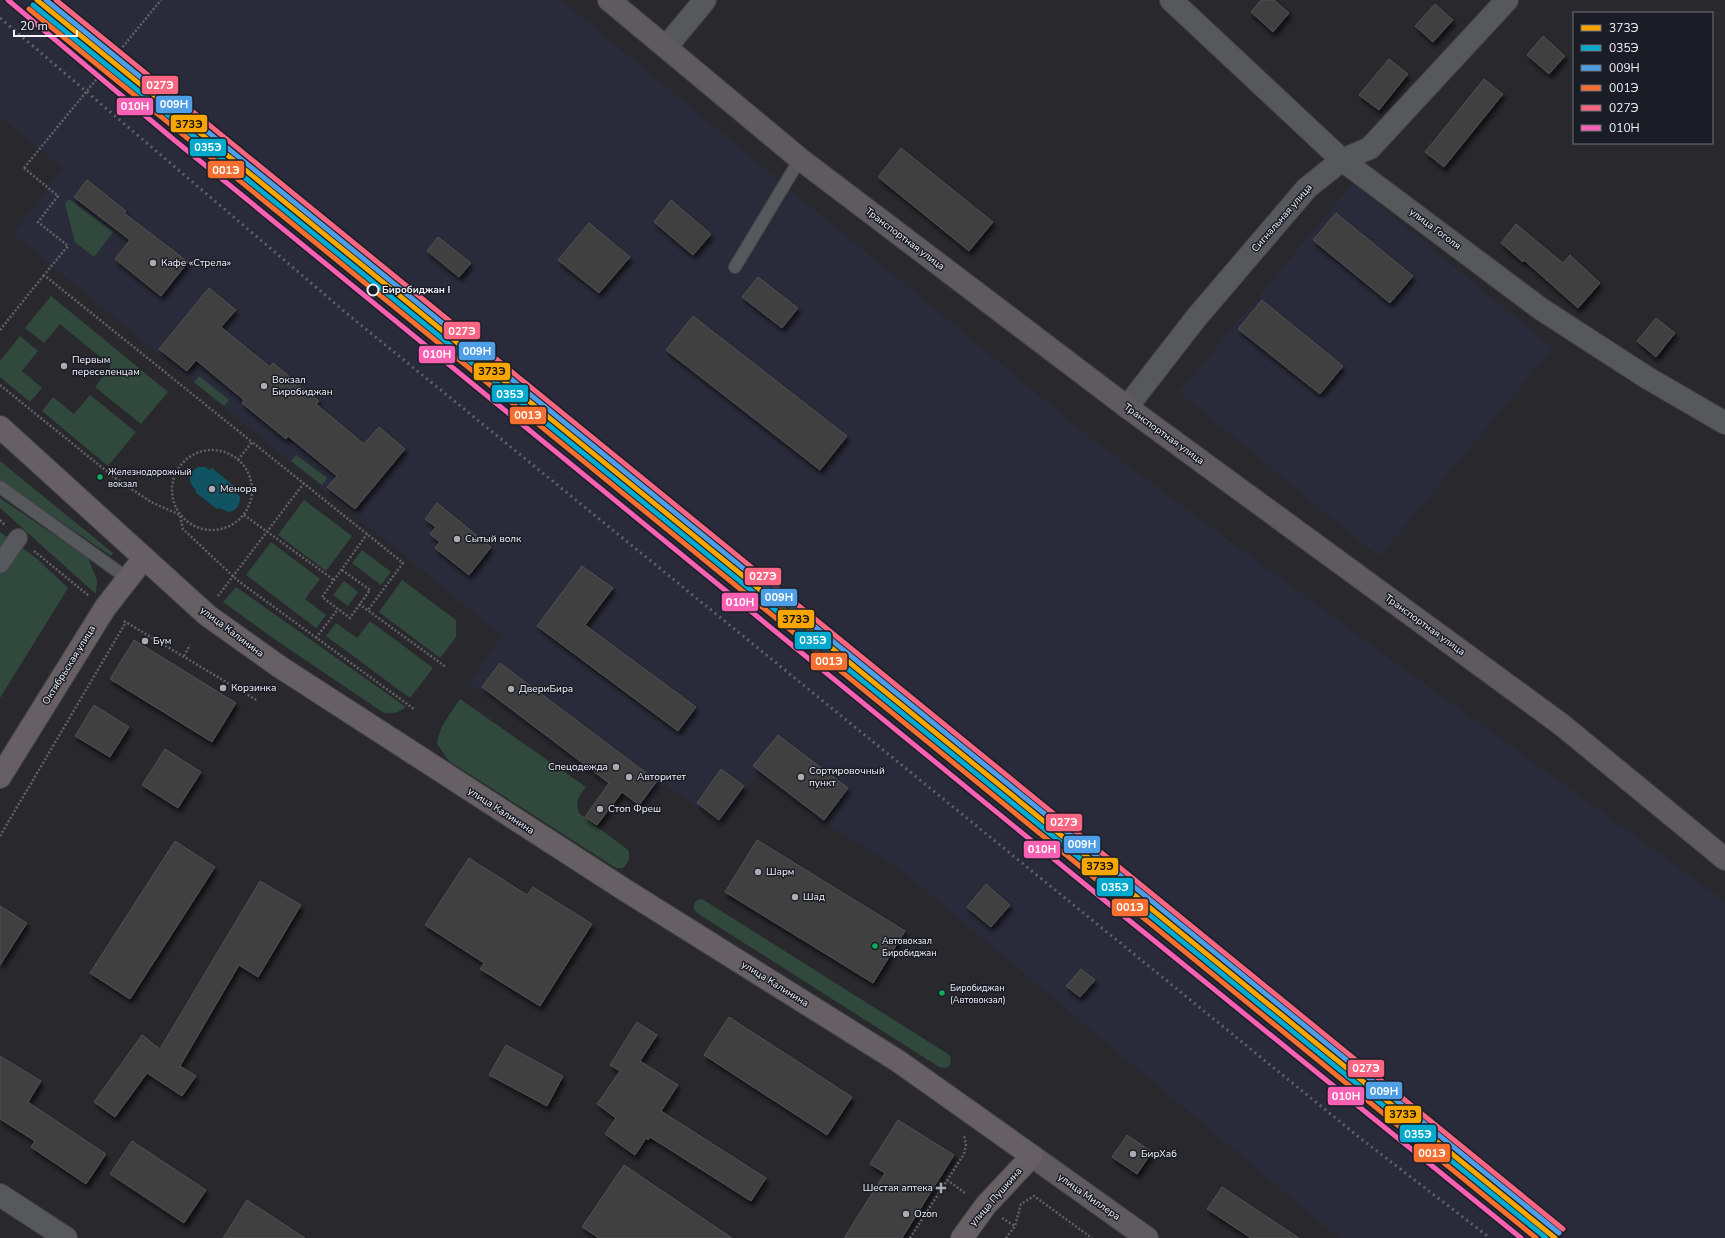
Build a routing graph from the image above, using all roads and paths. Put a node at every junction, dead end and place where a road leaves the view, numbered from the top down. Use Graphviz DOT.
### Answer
graph roads {
  1 [pos="161,0"];
  2 [pos="609,0"];
  3 [pos="705,0"];
  4 [pos="1172,0"];
  5 [pos="1507,0"];
  6 [pos="666,47"];
  7 [pos="104,70"];
  8 [pos="188,138"];
  9 [pos="800,159"];
  10 [pos="1342,160"];
  11 [pos="735,267"];
  12 [pos="44,276"];
  13 [pos="0,330"];
  14 [pos="0,385"];
  15 [pos="1127,407"];
  16 [pos="1725,423"];
  17 [pos="0,427"];
  18 [pos="252,442"];
  19 [pos="238,460"];
  20 [pos="304,484"];
  21 [pos="0,487"];
  22 [pos="180,515"];
  23 [pos="244,515"];
  24 [pos="0,520"];
  25 [pos="267,532"];
  26 [pos="367,534"];
  27 [pos="18,538"];
  28 [pos="144,558"];
  29 [pos="0,564"];
  30 [pos="342,570"];
  31 [pos="233,576"];
  32 [pos="127,578"];
  33 [pos="334,580"];
  34 [pos="216,599"];
  35 [pos="95,601"];
  36 [pos="359,604"];
  37 [pos="338,609"];
  38 [pos="368,610"];
  39 [pos="120,618"];
  40 [pos="126,622"];
  41 [pos="316,638"];
  42 [pos="190,645"];
  43 [pos="184,656"];
  44 [pos="446,667"];
  45 [pos="258,701"];
  46 [pos="414,709"];
  47 [pos="0,777"];
  48 [pos="0,836"];
  49 [pos="1725,859"];
  50 [pos="959,1131"];
  51 [pos="1032,1156"];
  52 [pos="947,1180"];
  53 [pos="965,1193"];
  54 [pos="0,1195"];
  55 [pos="66,1238"];
  56 [pos="910,1238"];
  57 [pos="962,1238"];
  58 [pos="1006,1238"];
  59 [pos="1092,1238"];
  60 [pos="1147,1238"];
  1 -- 7 [label="path, bridge"];
  2 -- 6 [label="main road, Транспортная улица"];
  3 -- 6 [label="street"];
  4 -- 10 [label="street, улица Гоголя"];
  5 -- 10 [label="street, Сигнальная улица"];
  6 -- 9 [label="main road, Транспортная улица"];
  7 -- 8 [label="path"];
  7 -- 12 [label="path, bridge"];
  9 -- 11 [label="lane"];
  9 -- 15 [label="main road, Транспортная улица"];
  10 -- 15 [label="street, Сигнальная улица"];
  10 -- 16 [label="street, улица Гоголя"];
  12 -- 13 [label="path"];
  12 -- 18 [label="path"];
  14 -- 22 [label="path"];
  15 -- 49 [label="main road, Транспортная улица"];
  17 -- 28 [label="main road, улица Калинина"];
  18 -- 19 [label="path"];
  18 -- 20 [label="path"];
  19 -- 22 [label="path"];
  19 -- 23 [label="path"];
  20 -- 25 [label="path"];
  20 -- 26 [label="path"];
  21 -- 32 [label="lane"];
  22 -- 23 [label="path"];
  22 -- 31 [label="path"];
  23 -- 25 [label="path"];
  24 -- 27 [label="path"];
  25 -- 31 [label="path"];
  25 -- 33 [label="path"];
  26 -- 30 [label="path"];
  26 -- 38 [label="path"];
  27 -- 29 [label="street"];
  27 -- 35 [label="path"];
  28 -- 32 [label="main road, Октябрьская улица"];
  28 -- 51 [label="main road, улица Калинина"];
  30 -- 33 [label="path"];
  30 -- 36 [label="path"];
  31 -- 34 [label="path"];
  31 -- 41 [label="path"];
  32 -- 47 [label="main road, Октябрьская улица"];
  33 -- 37 [label="path"];
  36 -- 37 [label="path"];
  36 -- 38 [label="path"];
  37 -- 41 [label="path"];
  38 -- 44 [label="path"];
  39 -- 40 [label="path"];
  40 -- 43 [label="path"];
  40 -- 48 [label="path"];
  41 -- 46 [label="path"];
  42 -- 43 [label="path"];
  43 -- 45 [label="path"];
  50 -- 52 [label="path"];
  51 -- 57 [label="main road, улица Пушкина"];
  51 -- 60 [label="main road, улица Миллера"];
  52 -- 53 [label="path"];
  52 -- 56 [label="path"];
  54 -- 55 [label="street"];
  58 -- 59 [label="path"];
}
